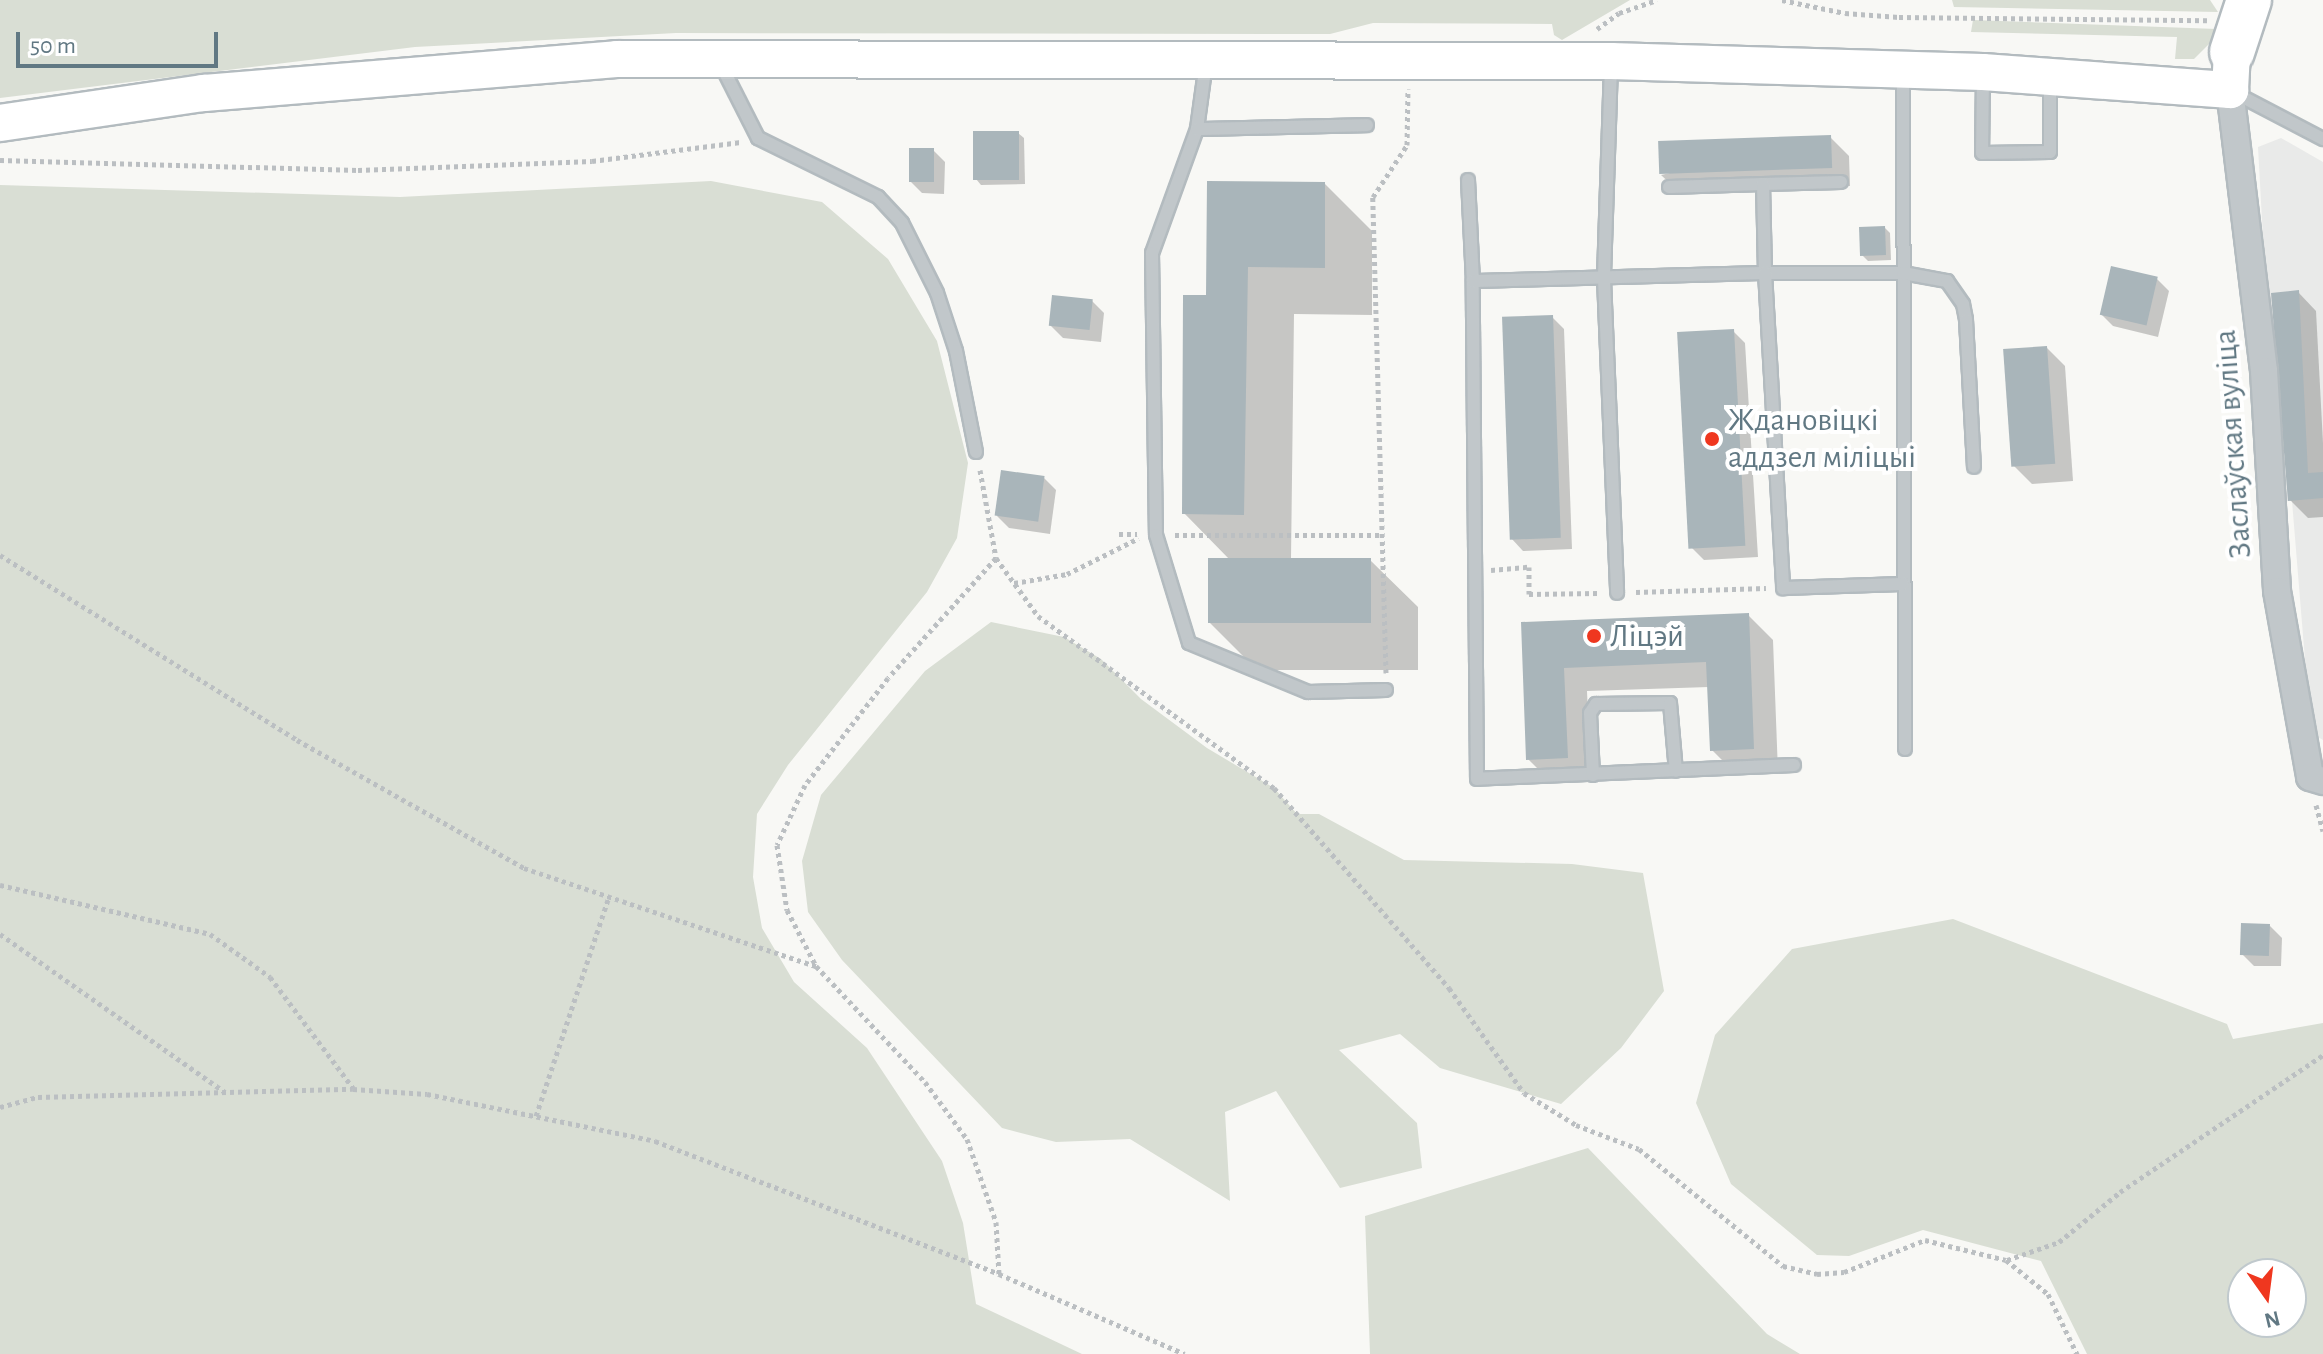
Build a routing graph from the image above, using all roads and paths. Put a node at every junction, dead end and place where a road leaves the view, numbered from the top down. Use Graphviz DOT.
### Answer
graph roads {
  1 [pos="1657,0"];
  2 [pos="1782,0"];
  3 [pos="2232,33"];
  4 [pos="1604,52"];
  5 [pos="717,55"];
  6 [pos="1206,60"];
  7 [pos="1903,69"];
  8 [pos="1983,72"];
  9 [pos="2050,77"];
  10 [pos="1408,79"];
  11 [pos="0,123"];
  12 [pos="1367,125"];
  13 [pos="1197,129"];
  14 [pos="758,138"];
  15 [pos="2323,139"];
  16 [pos="0,160"];
  17 [pos="1468,180"];
  18 [pos="1841,182"];
  19 [pos="1763,184"];
  20 [pos="1669,187"];
  21 [pos="1765,273"];
  22 [pos="1903,273"];
  23 [pos="1604,279"];
  24 [pos="1473,281"];
  25 [pos="976,452"];
  26 [pos="1974,467"];
  27 [pos="1119,534"];
  28 [pos="1156,535"];
  29 [pos="1382,535"];
  30 [pos="0,555"];
  31 [pos="996,558"];
  32 [pos="1014,583"];
  33 [pos="1903,584"];
  34 [pos="1617,593"];
  35 [pos="1386,690"];
  36 [pos="1905,749"];
  37 [pos="1794,765"];
  38 [pos="1676,771"];
  39 [pos="1593,775"];
  40 [pos="2323,781"];
  41 [pos="0,885"];
  42 [pos="608,899"];
  43 [pos="0,934"];
  44 [pos="816,966"];
  45 [pos="2323,1055"];
  46 [pos="353,1089"];
  47 [pos="227,1093"];
  48 [pos="0,1107"];
  49 [pos="536,1116"];
  50 [pos="2006,1260"];
  51 [pos="999,1274"];
  52 [pos="1185,1354"];
  53 [pos="2077,1354"];
  1 -- 4 [label="path"];
  2 -- 3 [label="path"];
  3 -- 9 [label="street"];
  3 -- 15 [label="lane"];
  3 -- 40 [label="street, Заслаўская вуліца"];
  4 -- 6 [label="street"];
  4 -- 7 [label="street"];
  4 -- 23 [label="lane"];
  5 -- 6 [label="street"];
  5 -- 11 [label="street"];
  5 -- 14 [label="lane"];
  6 -- 13 [label="lane"];
  7 -- 8 [label="street"];
  7 -- 22 [label="lane"];
  8 -- 9 [label="street"];
  8 -- 9 [label="lane"];
  10 -- 29 [label="path"];
  12 -- 13 [label="lane"];
  13 -- 28 [label="lane"];
  14 -- 16 [label="path"];
  14 -- 25 [label="lane"];
  17 -- 24 [label="lane"];
  18 -- 19 [label="lane"];
  19 -- 20 [label="lane"];
  19 -- 21 [label="lane"];
  21 -- 22 [label="lane"];
  21 -- 23 [label="lane"];
  21 -- 33 [label="lane"];
  22 -- 26 [label="lane"];
  22 -- 33 [label="lane"];
  23 -- 24 [label="lane"];
  23 -- 34 [label="lane"];
  24 -- 39 [label="lane"];
  25 -- 31 [label="path"];
  27 -- 32 [label="path"];
  28 -- 29 [label="path"];
  28 -- 35 [label="lane"];
  29 -- 35 [label="path"];
  30 -- 42 [label="path"];
  31 -- 32 [label="path"];
  31 -- 44 [label="path"];
  32 -- 50 [label="path"];
  33 -- 36 [label="lane"];
  37 -- 38 [label="lane"];
  38 -- 39 [label="lane"];
  38 -- 39 [label="lane"];
  41 -- 46 [label="path"];
  42 -- 44 [label="path"];
  42 -- 49 [label="path"];
  43 -- 47 [label="path"];
  44 -- 51 [label="path"];
  45 -- 50 [label="path"];
  46 -- 47 [label="path"];
  46 -- 49 [label="path"];
  47 -- 48 [label="path"];
  49 -- 51 [label="path"];
  50 -- 53 [label="path"];
  51 -- 52 [label="path"];
}
